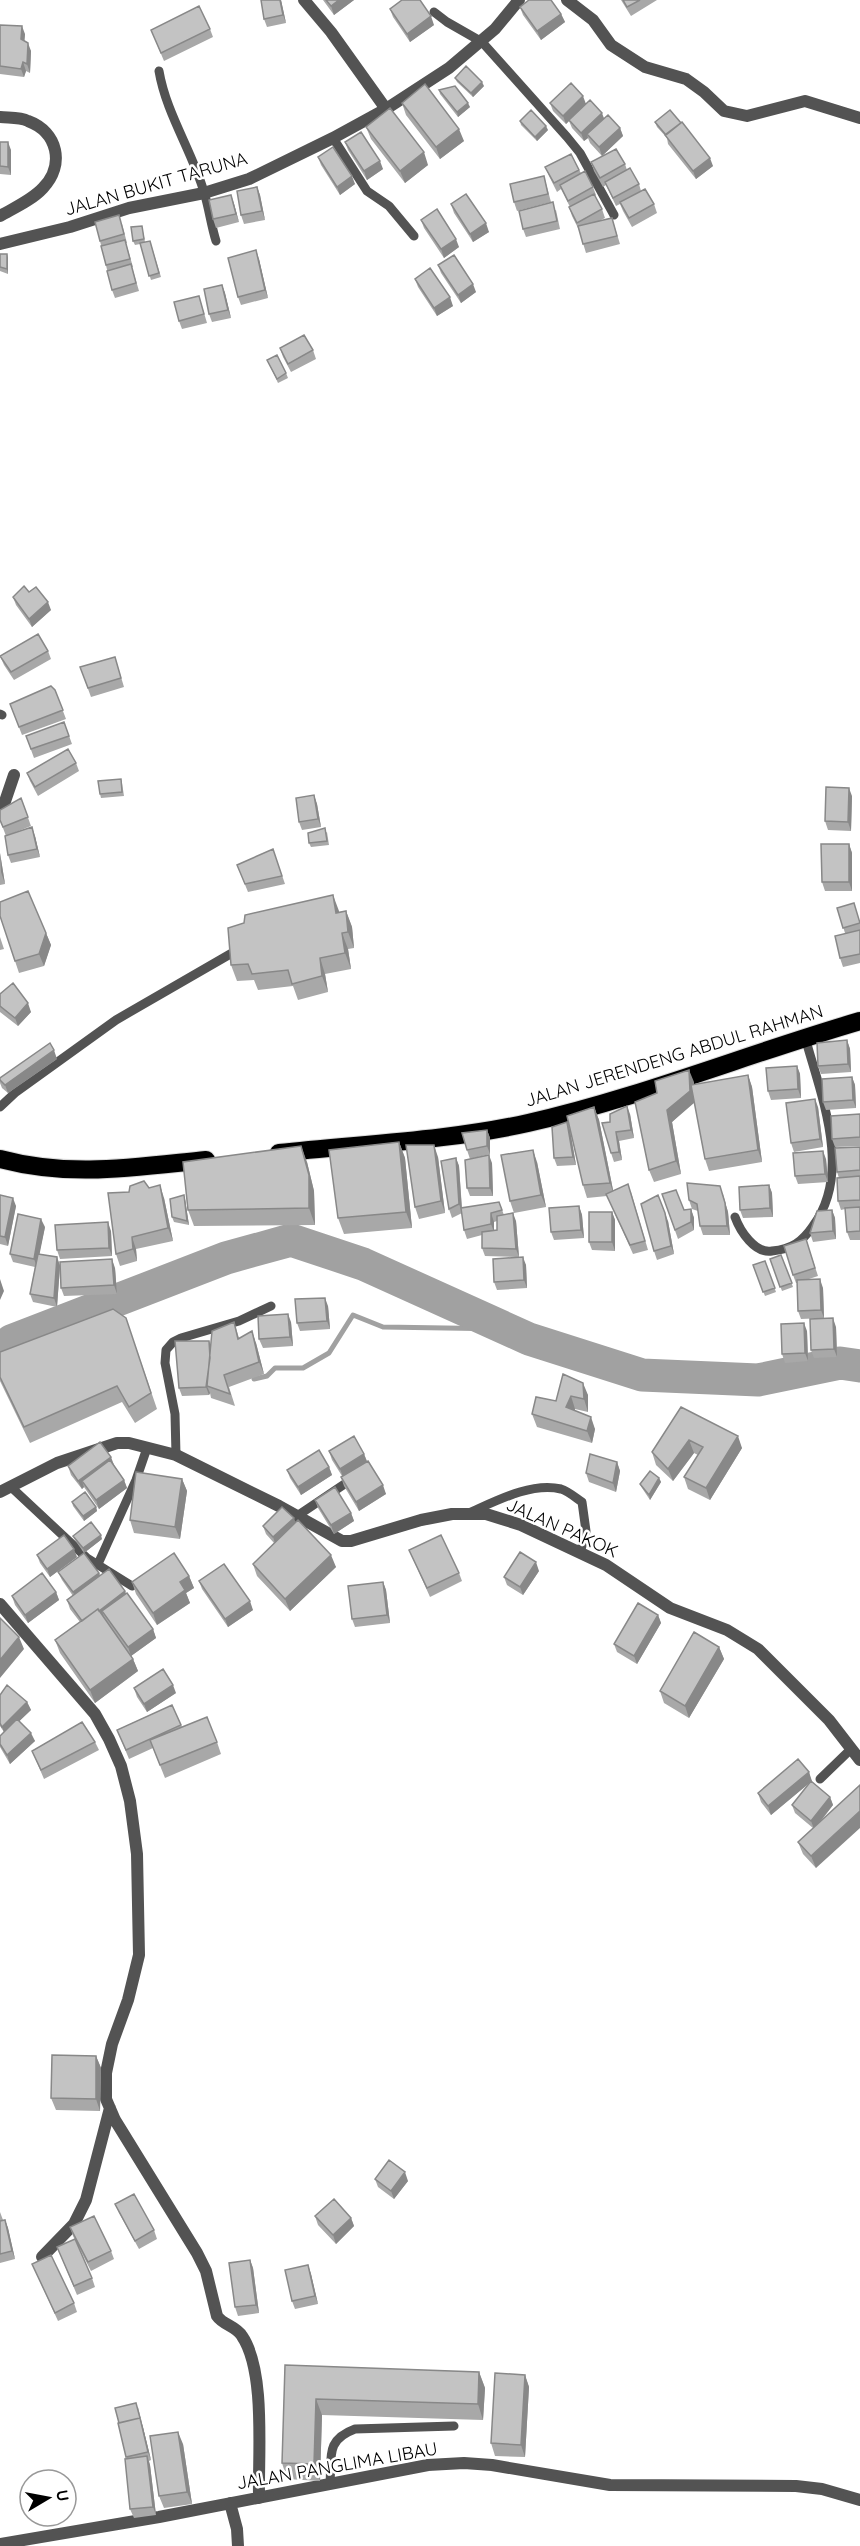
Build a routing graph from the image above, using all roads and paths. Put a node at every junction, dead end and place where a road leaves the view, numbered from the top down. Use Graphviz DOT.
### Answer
graph roads {
  1 [pos="304,0"];
  2 [pos="519,0"];
  3 [pos="567,0"];
  4 [pos="434,12"];
  5 [pos="482,42"];
  6 [pos="159,71"];
  7 [pos="386,109"];
  8 [pos="0,117"];
  9 [pos="860,118"];
  10 [pos="333,138"];
  11 [pos="204,192"];
  12 [pos="615,215"];
  13 [pos="0,216"];
  14 [pos="414,237"];
  15 [pos="216,241"];
  16 [pos="0,244"];
  17 [pos="14,775"];
  18 [pos="0,816"];
  19 [pos="232,953"];
  20 [pos="860,1021"];
  21 [pos="805,1037"];
  22 [pos="0,1107"];
  23 [pos="259,1155"];
  24 [pos="0,1159"];
  25 [pos="224,1159"];
  26 [pos="735,1217"];
  27 [pos="271,1306"];
  28 [pos="147,1448"];
  29 [pos="176,1455"];
  30 [pos="355,1476"];
  31 [pos="5,1490"];
  32 [pos="469,1513"];
  33 [pos="297,1516"];
  34 [pos="580,1553"];
  35 [pos="98,1564"];
  36 [pos="132,1586"];
  37 [pos="0,1604"];
  38 [pos="850,1750"];
  39 [pos="860,1760"];
  40 [pos="819,1779"];
  41 [pos="110,2108"];
  42 [pos="42,2257"];
  43 [pos="454,2426"];
  44 [pos="330,2484"];
  45 [pos="259,2498"];
  46 [pos="860,2500"];
  47 [pos="230,2503"];
  48 [pos="0,2544"];
  49 [pos="238,2546"];
  1 -- 7 [label="street"];
  2 -- 5 [label="street, JALAN BUKIT TARUNA"];
  3 -- 9 [label="street"];
  4 -- 5 [label="lane"];
  5 -- 7 [label="street, JALAN BUKIT TARUNA"];
  5 -- 12 [label="lane"];
  6 -- 11 [label="lane"];
  7 -- 10 [label="street, JALAN BUKIT TARUNA"];
  8 -- 13 [label="street"];
  10 -- 11 [label="street, JALAN BUKIT TARUNA"];
  10 -- 14 [label="lane"];
  11 -- 15 [label="lane"];
  11 -- 16 [label="street, JALAN BUKIT TARUNA"];
  17 -- 18 [label="street"];
  19 -- 22 [label="lane"];
  20 -- 21 [label="highway, JALAN JERENDENG ABDUL RAHMAN"];
  21 -- 23 [label="highway, JALAN JERENDENG ABDUL RAHMAN"];
  21 -- 26 [label="lane"];
  24 -- 25 [label="highway"];
  27 -- 29 [label="lane"];
  28 -- 29 [label="street, JALAN PAKOK"];
  28 -- 31 [label="street, JALAN PAKOK"];
  28 -- 35 [label="lane"];
  29 -- 33 [label="street, JALAN PAKOK"];
  30 -- 33 [label="lane"];
  31 -- 35 [label="lane"];
  32 -- 33 [label="street, JALAN PAKOK"];
  32 -- 34 [label="street, JALAN PAKOK"];
  32 -- 34 [label="lane"];
  34 -- 38 [label="street, JALAN PAKOK"];
  35 -- 36 [label="lane"];
  37 -- 41 [label="street"];
  38 -- 39 [label="street, JALAN PAKOK"];
  38 -- 40 [label="lane"];
  41 -- 42 [label="street"];
  41 -- 45 [label="street"];
  43 -- 44 [label="lane"];
  44 -- 45 [label="street, JALAN PANGLIMA LIBAU"];
  44 -- 46 [label="street, JALAN PANGLIMA LIBAU"];
  45 -- 47 [label="street, JALAN PANGLIMA LIBAU"];
  47 -- 48 [label="street, JALAN PANGLIMA LIBAU"];
  47 -- 49 [label="street"];
}
